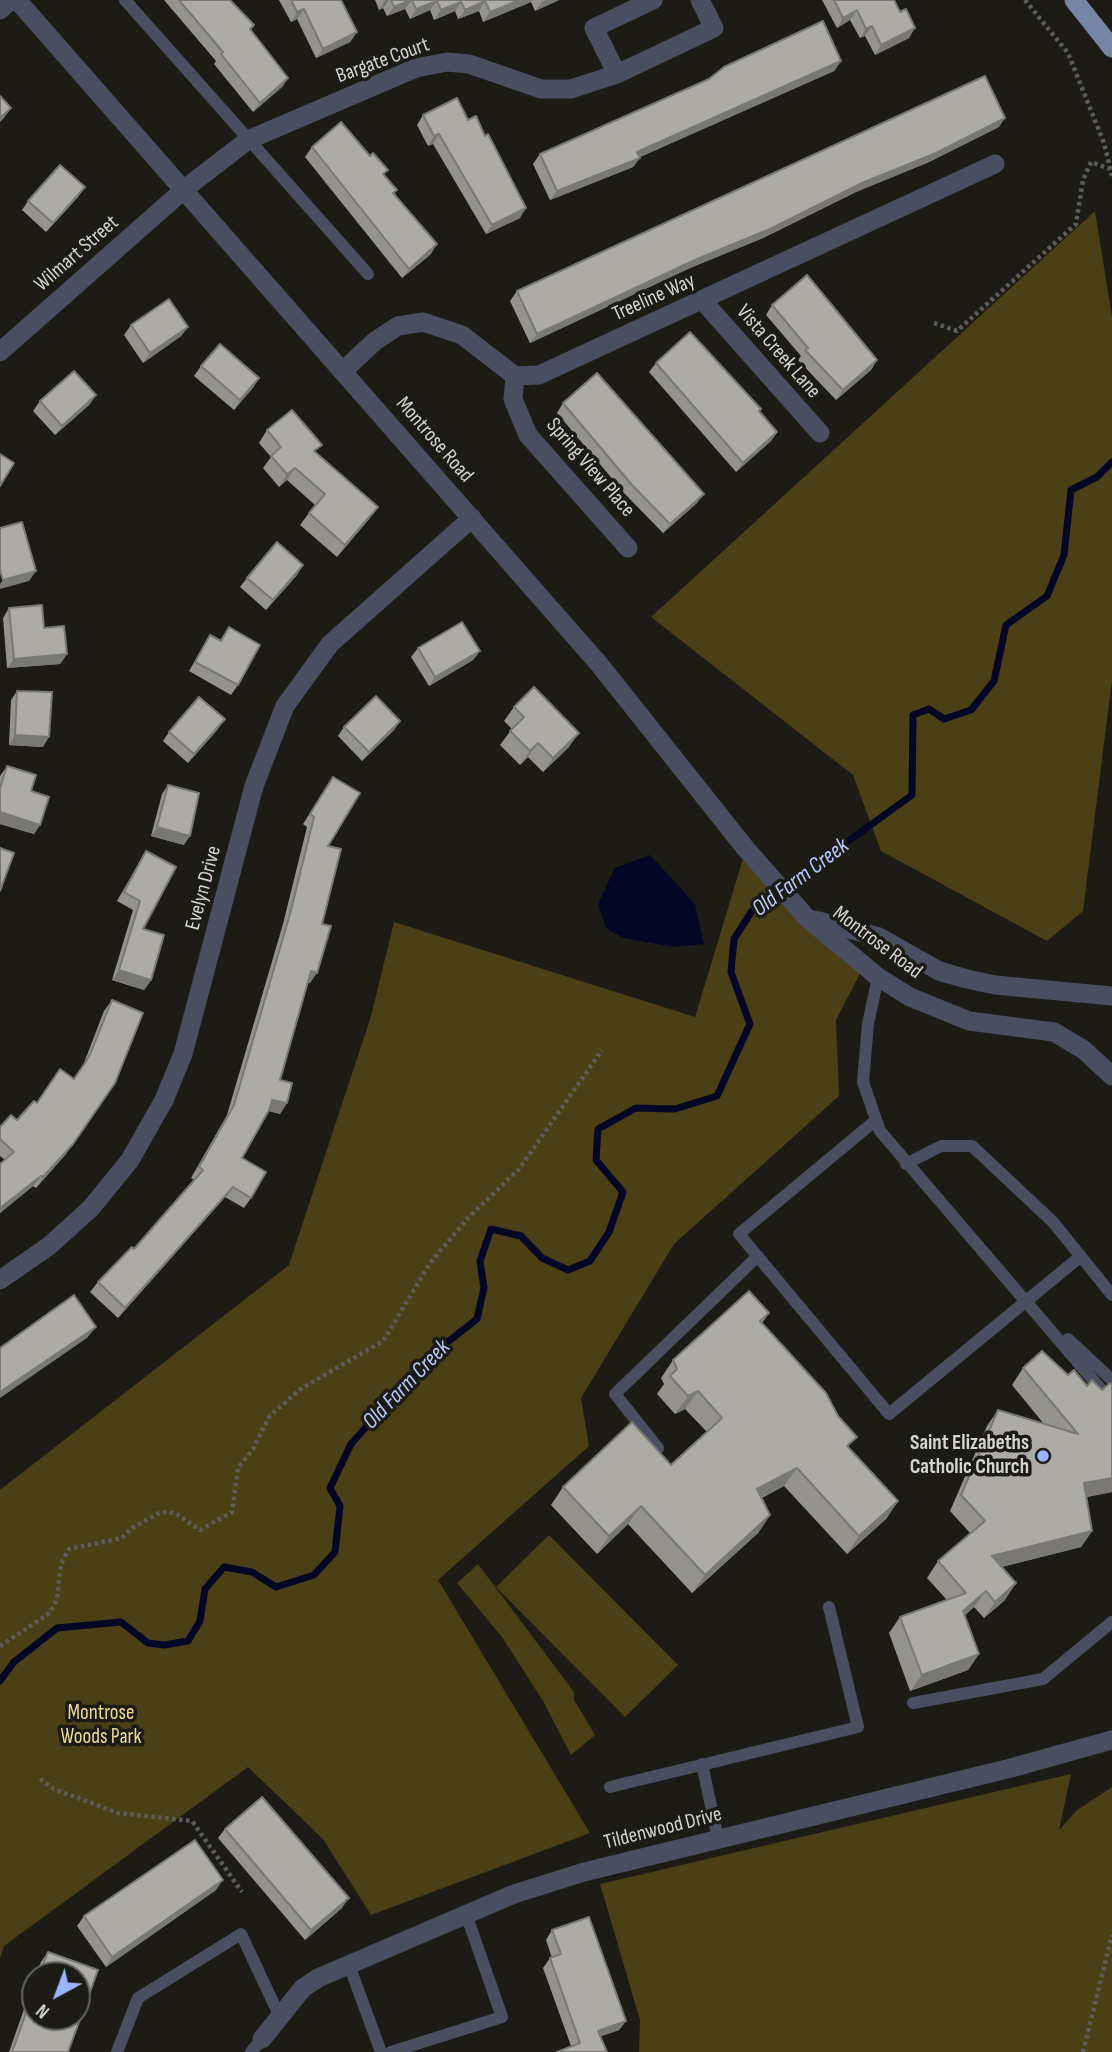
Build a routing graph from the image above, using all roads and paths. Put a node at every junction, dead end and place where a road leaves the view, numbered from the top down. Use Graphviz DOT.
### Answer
graph roads {
  1 [pos="11,0"];
  2 [pos="17,0"];
  3 [pos="125,0"];
  4 [pos="653,0"];
  5 [pos="700,0"];
  6 [pos="1025,0"];
  7 [pos="1074,0"];
  8 [pos="0,10"];
  9 [pos="1112,48"];
  10 [pos="617,74"];
  11 [pos="248,140"];
  12 [pos="995,164"];
  13 [pos="1110,169"];
  14 [pos="1112,176"];
  15 [pos="184,191"];
  16 [pos="368,274"];
  17 [pos="703,301"];
  18 [pos="934,323"];
  19 [pos="0,352"];
  20 [pos="342,371"];
  21 [pos="515,376"];
  22 [pos="820,433"];
  23 [pos="472,518"];
  24 [pos="628,548"];
  25 [pos="807,918"];
  26 [pos="878,977"];
  27 [pos="1112,996"];
  28 [pos="603,1050"];
  29 [pos="1112,1076"];
  30 [pos="876,1120"];
  31 [pos="906,1164"];
  32 [pos="758,1256"];
  33 [pos="1081,1256"];
  34 [pos="0,1280"];
  35 [pos="1112,1295"];
  36 [pos="1027,1300"];
  37 [pos="1112,1380"];
  38 [pos="1105,1394"];
  39 [pos="659,1448"];
  40 [pos="828,1607"];
  41 [pos="1112,1622"];
  42 [pos="0,1646"];
  43 [pos="913,1703"];
  44 [pos="1112,1740"];
  45 [pos="702,1764"];
  46 [pos="40,1779"];
  47 [pos="610,1787"];
  48 [pos="718,1839"];
  49 [pos="242,1892"];
  50 [pos="466,1914"];
  51 [pos="1112,1935"];
  52 [pos="349,1965"];
  53 [pos="280,2017"];
  54 [pos="257,2045"];
  55 [pos="117,2052"];
  56 [pos="381,2052"];
  57 [pos="391,2052"];
  58 [pos="1083,2052"];
  1 -- 8 [label="street"];
  2 -- 15 [label="street, Montrose Road"];
  3 -- 11 [label="lane"];
  4 -- 10 [label="street"];
  5 -- 10 [label="street, Bargate Court"];
  6 -- 13 [label="path"];
  7 -- 9 [label="main road"];
  10 -- 11 [label="street, Bargate Court"];
  11 -- 15 [label="street, Bargate Court"];
  11 -- 16 [label="lane"];
  12 -- 17 [label="street, Treeline Way"];
  13 -- 14 [label="path"];
  13 -- 18 [label="path"];
  15 -- 19 [label="street, Wilmart Street"];
  15 -- 20 [label="street, Montrose Road"];
  17 -- 21 [label="street, Treeline Way"];
  17 -- 22 [label="street, Vista Creek Lane"];
  20 -- 21 [label="street"];
  20 -- 23 [label="street, Montrose Road"];
  21 -- 24 [label="street, Spring View Place"];
  23 -- 25 [label="street, Montrose Road"];
  23 -- 34 [label="street, Evelyn Drive"];
  25 -- 26 [label="street, Montrose Road"];
  25 -- 27 [label="street, Montrose Road"];
  26 -- 29 [label="street, Montrose Road"];
  26 -- 30 [label="lane"];
  28 -- 42 [label="path"];
  30 -- 31 [label="lane"];
  30 -- 32 [label="lane"];
  31 -- 33 [label="lane"];
  31 -- 36 [label="lane"];
  32 -- 36 [label="lane"];
  32 -- 39 [label="lane"];
  33 -- 35 [label="lane"];
  33 -- 36 [label="lane"];
  36 -- 37 [label="lane"];
  36 -- 38 [label="lane"];
  40 -- 45 [label="lane"];
  41 -- 43 [label="lane"];
  44 -- 48 [label="street, Tildenwood Drive"];
  45 -- 47 [label="lane"];
  45 -- 48 [label="lane"];
  46 -- 49 [label="path"];
  48 -- 50 [label="street, Tildenwood Drive"];
  50 -- 52 [label="street, Tildenwood Drive"];
  50 -- 57 [label="lane"];
  51 -- 58 [label="path"];
  52 -- 53 [label="street, Tildenwood Drive"];
  52 -- 56 [label="lane"];
  53 -- 54 [label="street, Tildenwood Drive"];
  53 -- 55 [label="lane"];
}
